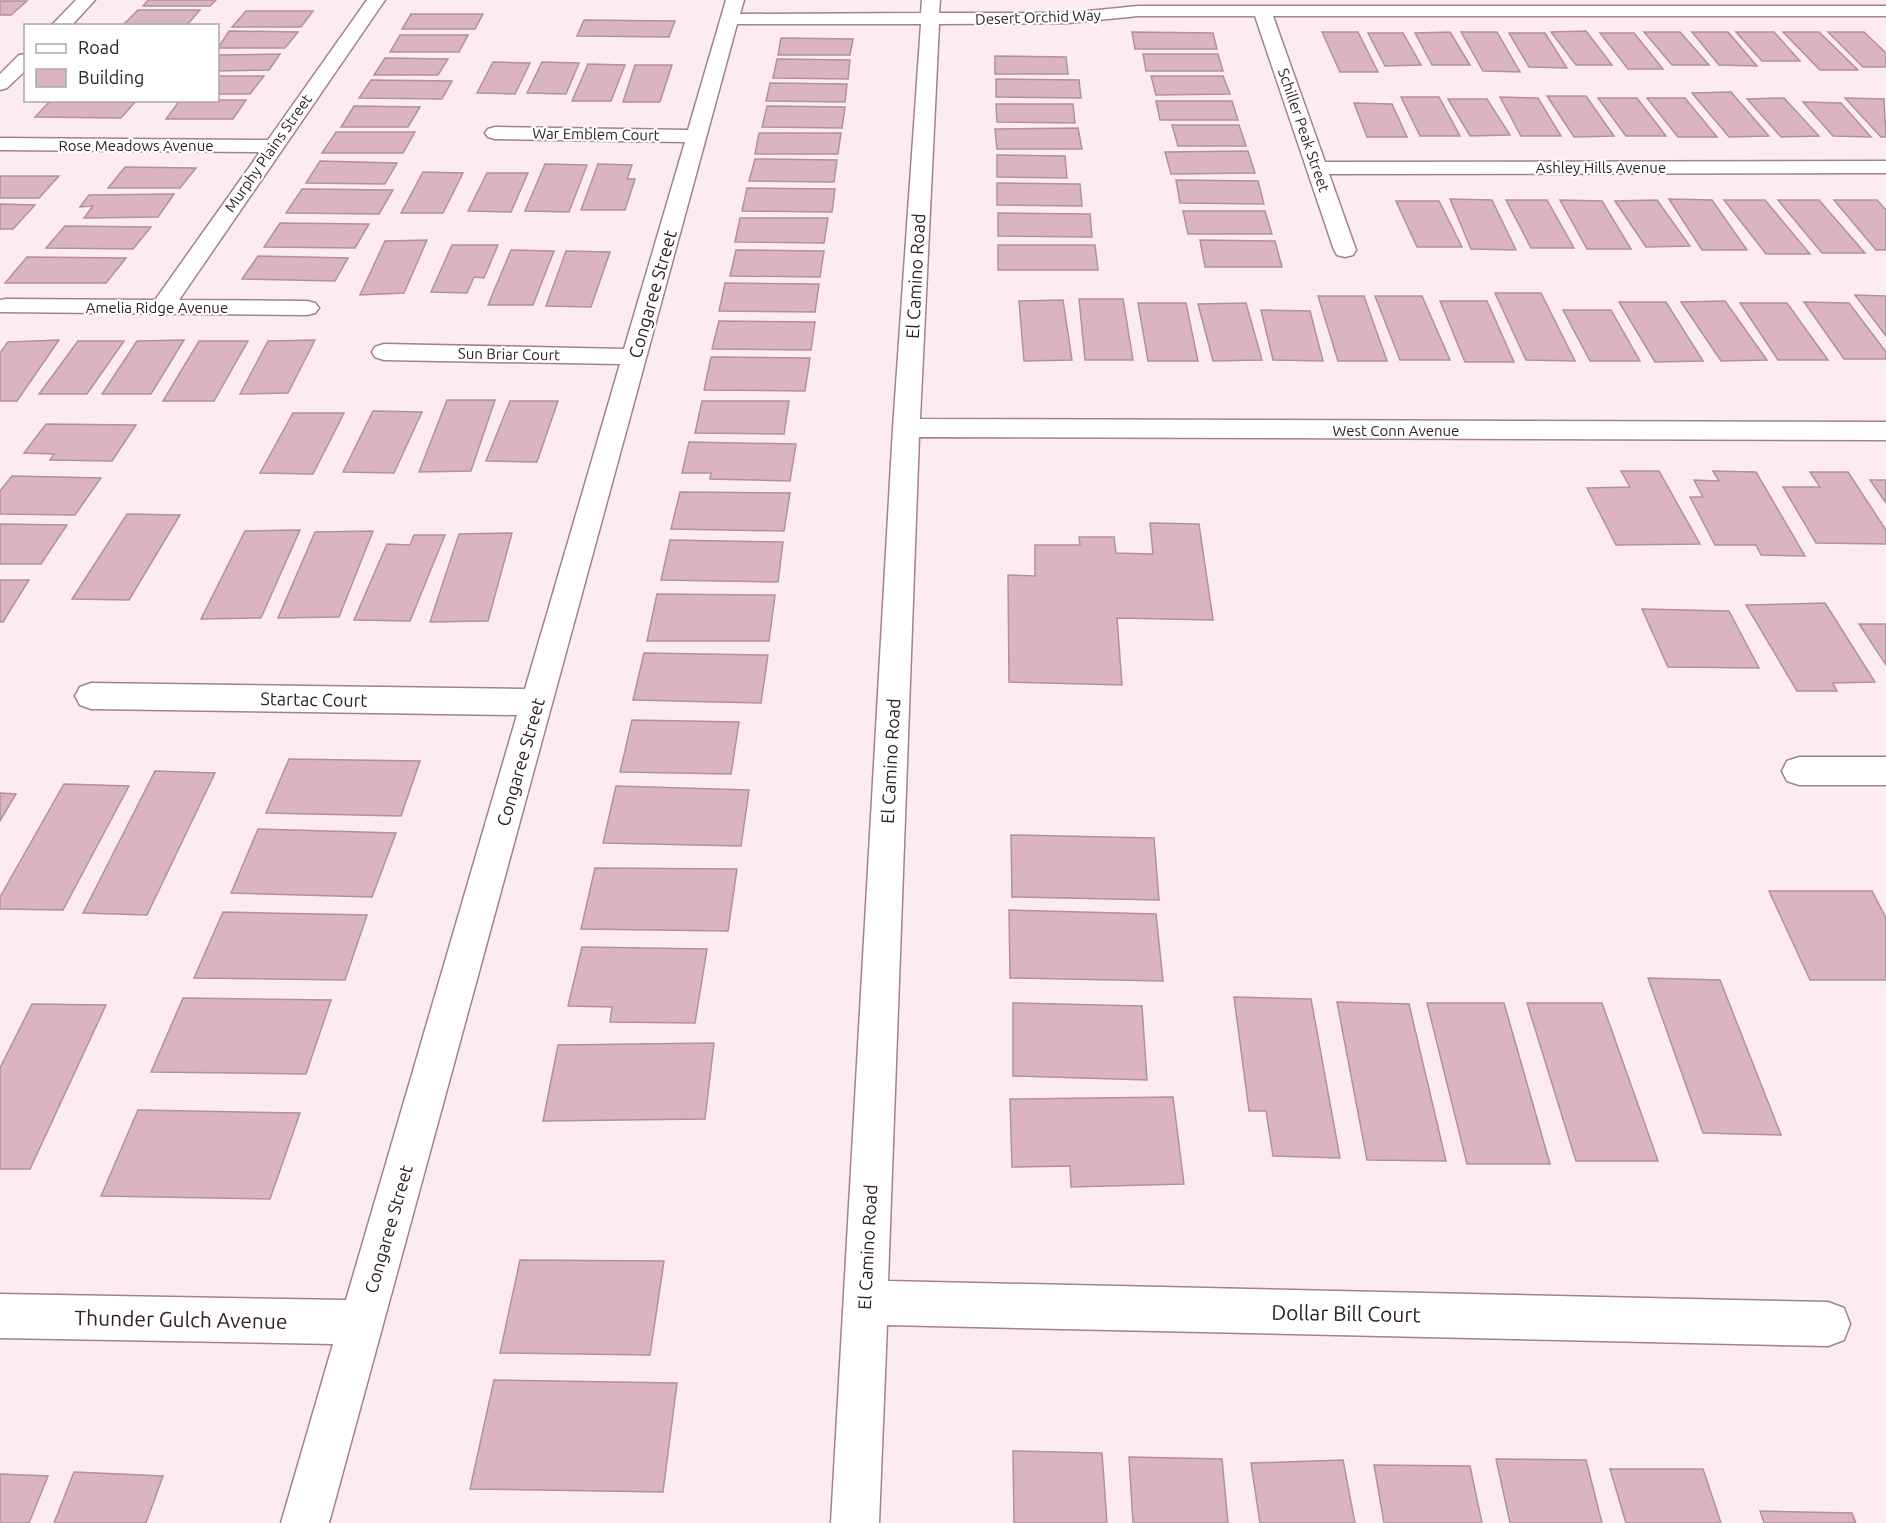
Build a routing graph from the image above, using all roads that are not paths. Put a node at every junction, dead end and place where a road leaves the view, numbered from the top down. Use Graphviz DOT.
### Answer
graph roads {
  1 [pos="86,0"];
  2 [pos="376,0"];
  3 [pos="732,10"];
  4 [pos="931,10"];
  5 [pos="1262,11"];
  6 [pos="1886,11"];
  7 [pos="62,24"];
  8 [pos="24,61"];
  9 [pos="0,84"];
  10 [pos="495,133"];
  11 [pos="697,135"];
  12 [pos="0,144"];
  13 [pos="272,146"];
  14 [pos="1886,167"];
  15 [pos="1317,168"];
  16 [pos="1345,250"];
  17 [pos="6,306"];
  18 [pos="162,307"];
  19 [pos="307,308"];
  20 [pos="384,352"];
  21 [pos="634,357"];
  22 [pos="906,428"];
  23 [pos="1886,431"];
  24 [pos="91,696"];
  25 [pos="537,702"];
  26 [pos="1799,771"];
  27 [pos="1886,771"];
  28 [pos="864,1302"];
  29 [pos="0,1316"];
  30 [pos="362,1322"];
  31 [pos="1828,1324"];
  32 [pos="305,1523"];
  33 [pos="855,1523"];
  1 -- 7 [label="street"];
  2 -- 13 [label="street, Murphy Plains Street"];
  3 -- 4 [label="street, Desert Orchid Way"];
  3 -- 11 [label="street, Congaree Street"];
  4 -- 5 [label="street, Desert Orchid Way"];
  4 -- 22 [label="street, El Camino Road"];
  5 -- 6 [label="street, Desert Orchid Way"];
  5 -- 15 [label="street, Schiller Peak Street"];
  8 -- 9 [label="street"];
  10 -- 11 [label="street, War Emblem Court"];
  11 -- 21 [label="street, Congaree Street"];
  12 -- 13 [label="street, Rose Meadows Avenue"];
  13 -- 18 [label="street, Murphy Plains Street"];
  14 -- 15 [label="street, Ashley Hills Avenue"];
  15 -- 16 [label="street, Schiller Peak Street"];
  17 -- 18 [label="street, Amelia Ridge Avenue"];
  18 -- 19 [label="street, Amelia Ridge Avenue"];
  20 -- 21 [label="street, Sun Briar Court"];
  21 -- 25 [label="street, Congaree Street"];
  22 -- 23 [label="street, West Conn Avenue"];
  22 -- 28 [label="street, El Camino Road"];
  24 -- 25 [label="street, Startac Court"];
  25 -- 30 [label="street, Congaree Street"];
  26 -- 27 [label="street"];
  28 -- 31 [label="street, Dollar Bill Court"];
  28 -- 33 [label="street, El Camino Road"];
  29 -- 30 [label="street, Thunder Gulch Avenue"];
  30 -- 32 [label="street, Congaree Street"];
}
